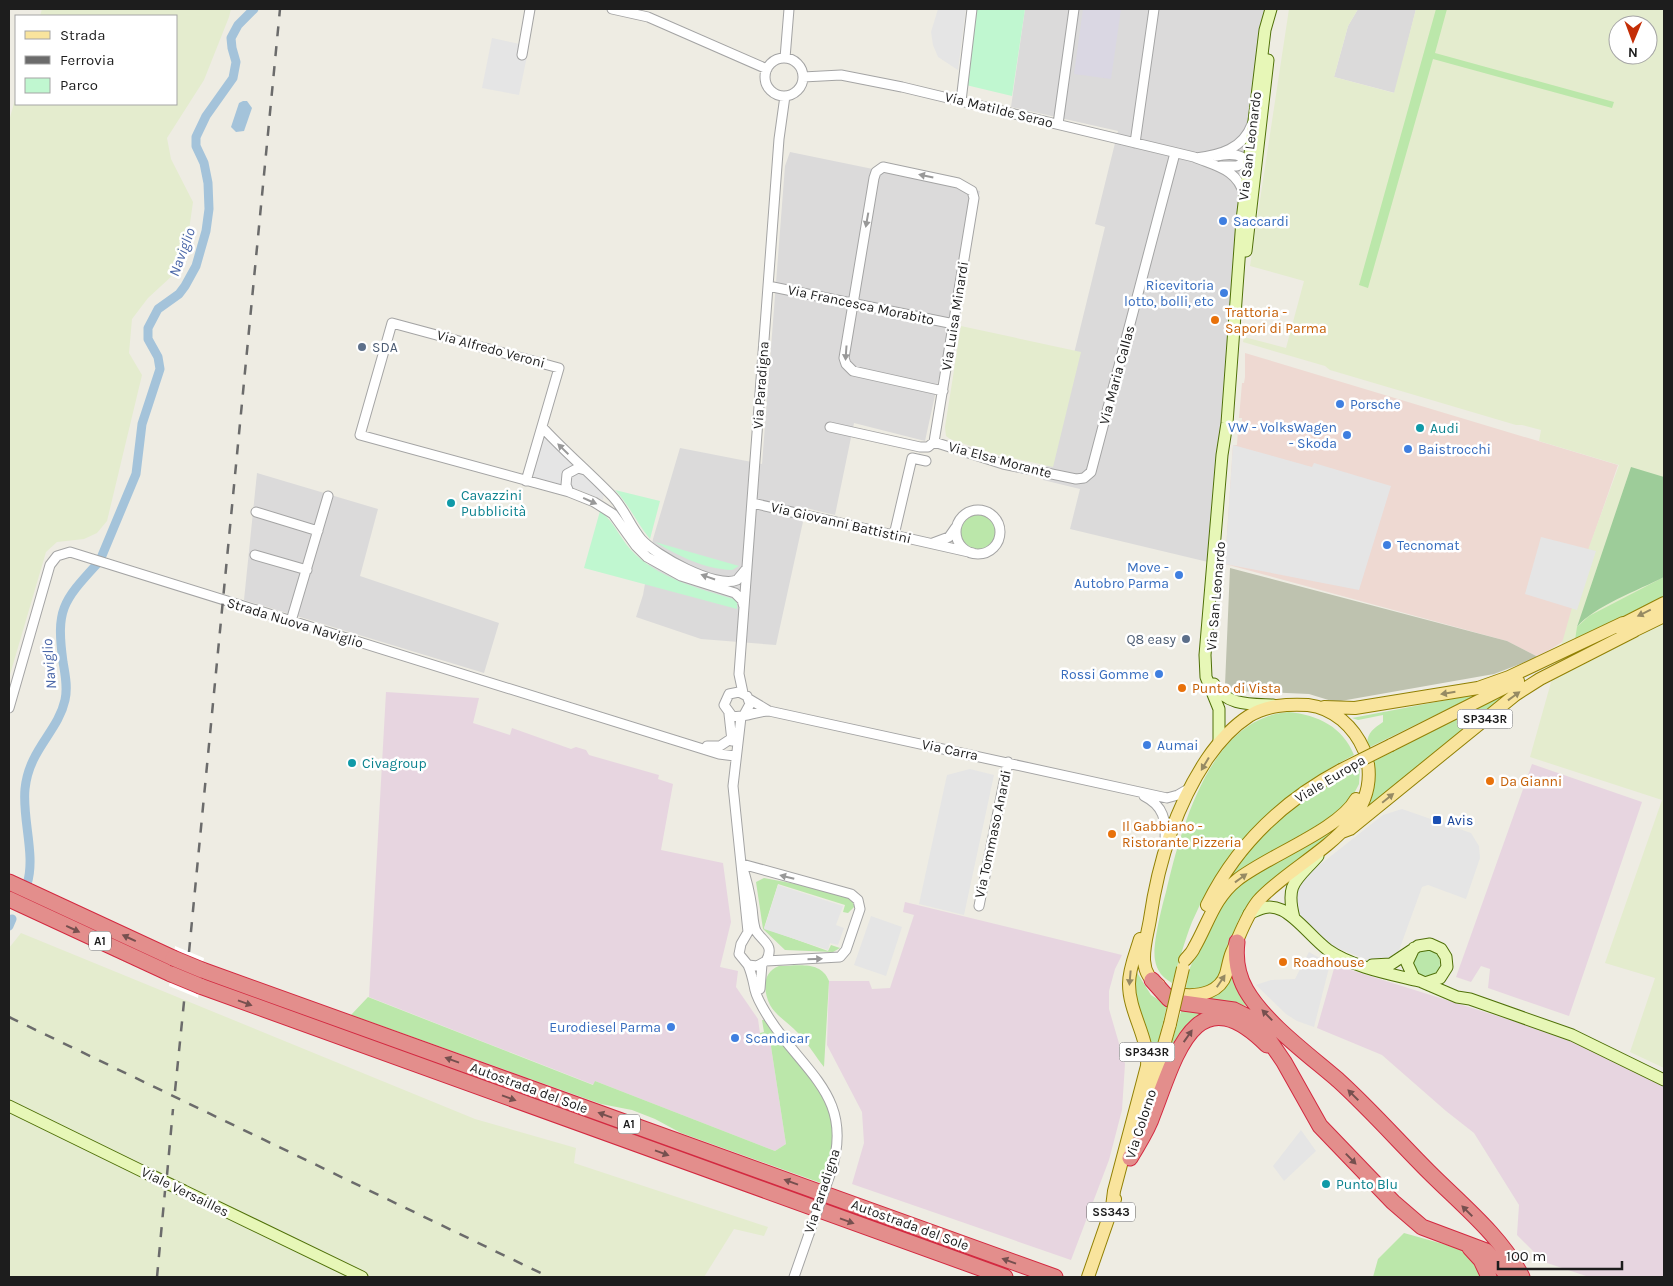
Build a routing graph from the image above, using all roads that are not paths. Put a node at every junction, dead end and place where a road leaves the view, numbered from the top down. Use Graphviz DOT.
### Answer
graph roads {
  1 [pos="530,9"];
  2 [pos="612,9"];
  3 [pos="789,9"];
  4 [pos="972,9"];
  5 [pos="1074,9"];
  6 [pos="1154,9"];
  7 [pos="1271,11"];
  8 [pos="522,56"];
  9 [pos="786,58"];
  10 [pos="768,68"];
  11 [pos="803,77"];
  12 [pos="785,96"];
  13 [pos="961,101"];
  14 [pos="1262,112"];
  15 [pos="1252,121"];
  16 [pos="1058,124"];
  17 [pos="1135,143"];
  18 [pos="1175,153"];
  19 [pos="1216,160"];
  20 [pos="1248,161"];
  21 [pos="1244,198"];
  22 [pos="1249,229"];
  23 [pos="768,286"];
  24 [pos="852,304"];
  25 [pos="1236,309"];
  26 [pos="954,324"];
  27 [pos="943,391"];
  28 [pos="542,427"];
  29 [pos="830,427"];
  30 [pos="1226,432"];
  31 [pos="934,442"];
  32 [pos="926,461"];
  33 [pos="585,470"];
  34 [pos="1084,478"];
  35 [pos="526,481"];
  36 [pos="569,492"];
  37 [pos="328,496"];
  38 [pos="752,503"];
  39 [pos="256,512"];
  40 [pos="957,526"];
  41 [pos="318,531"];
  42 [pos="894,535"];
  43 [pos="930,543"];
  44 [pos="973,553"];
  45 [pos="255,555"];
  46 [pos="747,565"];
  47 [pos="307,570"];
  48 [pos="1664,603"];
  49 [pos="744,607"];
  50 [pos="1664,616"];
  51 [pos="291,621"];
  52 [pos="1623,623"];
  53 [pos="1634,631"];
  54 [pos="739,674"];
  55 [pos="1523,678"];
  56 [pos="732,692"];
  57 [pos="746,696"];
  58 [pos="1282,705"];
  59 [pos="1317,706"];
  60 [pos="9,708"];
  61 [pos="769,711"];
  62 [pos="729,714"];
  63 [pos="743,716"];
  64 [pos="732,738"];
  65 [pos="1219,743"];
  66 [pos="686,744"];
  67 [pos="1364,750"];
  68 [pos="734,755"];
  69 [pos="1008,762"];
  70 [pos="1192,786"];
  71 [pos="1130,789"];
  72 [pos="1337,836"];
  73 [pos="742,865"];
  74 [pos="1161,867"];
  75 [pos="12,883"];
  76 [pos="1153,898"];
  77 [pos="9,900"];
  78 [pos="32,901"];
  79 [pos="979,906"];
  80 [pos="1249,914"];
  81 [pos="1294,918"];
  82 [pos="762,938"];
  83 [pos="743,940"];
  84 [pos="1237,942"];
  85 [pos="1414,948"];
  86 [pos="764,962"];
  87 [pos="1184,964"];
  88 [pos="748,965"];
  89 [pos="1364,965"];
  90 [pos="1446,970"];
  91 [pos="1152,980"];
  92 [pos="1420,982"];
  93 [pos="1177,997"];
  94 [pos="1470,999"];
  95 [pos="763,1007"];
  96 [pos="1284,1062"];
  97 [pos="1664,1080"];
  98 [pos="9,1106"];
  99 [pos="1130,1158"];
  100 [pos="1112,1207"];
  101 [pos="1463,1242"];
  102 [pos="1500,1246"];
  103 [pos="920,1247"];
  104 [pos="1090,1271"];
  105 [pos="362,1277"];
  106 [pos="794,1277"];
  107 [pos="974,1277"];
  108 [pos="1005,1277"];
  109 [pos="1055,1277"];
  110 [pos="1489,1277"];
  111 [pos="1511,1277"];
  112 [pos="1522,1277"];
  1 -- 8 [label="street"];
  2 -- 10 [label="street"];
  3 -- 9 [label="street"];
  4 -- 13 [label="street"];
  5 -- 16 [label="street"];
  6 -- 17 [label="street"];
  7 -- 14 [label="main road, Via San Leonardo"];
  7 -- 15 [label="main road, Via San Leonardo"];
  9 -- 10 [label="street"];
  9 -- 11 [label="street"];
  10 -- 12 [label="street"];
  11 -- 12 [label="street"];
  11 -- 13 [label="street, Via Matilde Serao"];
  12 -- 23 [label="street, Via Paradigna"];
  13 -- 16 [label="street, Via Matilde Serao"];
  14 -- 20 [label="street"];
  14 -- 22 [label="main road, Via San Leonardo"];
  15 -- 19 [label="street"];
  15 -- 20 [label="main road, Via San Leonardo"];
  16 -- 17 [label="street, Via Matilde Serao"];
  17 -- 18 [label="street, Via Matilde Serao"];
  18 -- 19 [label="street, Via Matilde Serao"];
  18 -- 34 [label="street, Via Maria Callas"];
  19 -- 20 [label="street, Via Matilde Serao"];
  19 -- 21 [label="street, Via Matilde Serao"];
  20 -- 21 [label="main road, Via San Leonardo"];
  20 -- 22 [label="street"];
  21 -- 25 [label="main road, Via San Leonardo"];
  22 -- 25 [label="main road, Via San Leonardo"];
  23 -- 24 [label="street, Via Francesca Morabito"];
  23 -- 38 [label="street, Via Paradigna"];
  24 -- 26 [label="street, Via Francesca Morabito"];
  26 -- 24 [label="street, Via Luisa Minardi, one-way"];
  24 -- 27 [label="street, one-way"];
  25 -- 30 [label="main road, Via San Leonardo"];
  26 -- 27 [label="street, Via Luisa Minardi"];
  27 -- 31 [label="street, Via Luisa Minardi"];
  33 -- 28 [label="street, one-way"];
  28 -- 35 [label="street, Via Alfredo Veroni"];
  28 -- 35 [label="street, Via Alfredo Veroni"];
  29 -- 31 [label="street, Via Elsa Morante"];
  30 -- 58 [label="main road, Via San Leonardo"];
  30 -- 65 [label="main road, Via San Leonardo"];
  31 -- 34 [label="street, Via Elsa Morante"];
  32 -- 42 [label="street"];
  33 -- 36 [label="street"];
  46 -- 33 [label="street, one-way"];
  35 -- 36 [label="street"];
  36 -- 49 [label="street, one-way"];
  37 -- 41 [label="street"];
  38 -- 42 [label="street, Via Giovanni Battistini"];
  38 -- 46 [label="street, Via Paradigna"];
  39 -- 41 [label="street"];
  40 -- 43 [label="street, Via Giovanni Battistini"];
  40 -- 44 [label="street"];
  40 -- 44 [label="street, Via Giovanni Battistini"];
  41 -- 47 [label="street"];
  42 -- 43 [label="street, Via Giovanni Battistini"];
  43 -- 44 [label="street, Via Giovanni Battistini"];
  45 -- 47 [label="street"];
  46 -- 49 [label="street, Via Paradigna"];
  47 -- 51 [label="street"];
  48 -- 52 [label="main road, Viale Europa, one-way"];
  49 -- 54 [label="street, Via Paradigna"];
  50 -- 53 [label="main road, Viale Europa"];
  51 -- 60 [label="street, Strada Nuova Naviglio"];
  51 -- 66 [label="street, Strada Nuova Naviglio"];
  52 -- 55 [label="main road, Viale Europa"];
  52 -- 59 [label="main road, SP343R, one-way"];
  53 -- 55 [label="main road, Viale Europa"];
  72 -- 53 [label="main road, SP343R, one-way"];
  54 -- 56 [label="street"];
  54 -- 57 [label="street"];
  55 -- 87 [label="main road, Viale Europa, bridge"];
  56 -- 57 [label="street"];
  56 -- 62 [label="street"];
  57 -- 61 [label="street, Via Carra"];
  57 -- 63 [label="street"];
  58 -- 59 [label="main road"];
  58 -- 65 [label="main road, SP343R"];
  59 -- 67 [label="main road, Viale Europa"];
  61 -- 63 [label="street, Via Carra"];
  61 -- 69 [label="street, Via Carra"];
  62 -- 63 [label="street"];
  62 -- 64 [label="street"];
  63 -- 68 [label="street"];
  64 -- 66 [label="street, Strada Nuova Naviglio"];
  64 -- 68 [label="street"];
  65 -- 70 [label="main road, SP343R, one-way"];
  66 -- 68 [label="street, Strada Nuova Naviglio"];
  68 -- 73 [label="street, Via Paradigna"];
  69 -- 71 [label="street, Via Carra"];
  69 -- 79 [label="street, Via Tommaso Anardi"];
  70 -- 71 [label="street, Via Carra"];
  70 -- 74 [label="main road, SP343R"];
  71 -- 74 [label="street, Via Carra"];
  72 -- 80 [label="main road, Viale Europa / SP343R"];
  72 -- 81 [label="main road"];
  87 -- 72 [label="main road, Viale Europa / SP343R, one-way"];
  73 -- 82 [label="street, Via Paradigna"];
  73 -- 83 [label="street, Via Paradigna"];
  86 -- 73 [label="street, one-way"];
  74 -- 76 [label="main road, SP343R"];
  75 -- 78 [label="highway, Autostrada del Sole / A1"];
  76 -- 91 [label="main road, SP343R"];
  76 -- 100 [label="main road, SP343R, one-way"];
  77 -- 78 [label="highway, Autostrada del Sole / A1"];
  78 -- 103 [label="highway, Autostrada del Sole / A1, one-way, bridge"];
  109 -- 78 [label="highway, Autostrada del Sole / A1, one-way, bridge"];
  80 -- 81 [label="main road"];
  80 -- 84 [label="main road, Viale Europa / SP343R"];
  81 -- 89 [label="main road"];
  82 -- 83 [label="street"];
  82 -- 86 [label="street, Via Paradigna"];
  83 -- 88 [label="street, Via Paradigna"];
  93 -- 84 [label="main road, Viale Europa / SP343R, one-way"];
  102 -- 84 [label="highway, one-way"];
  85 -- 89 [label="main road"];
  85 -- 90 [label="main road"];
  85 -- 92 [label="main road"];
  86 -- 88 [label="street"];
  86 -- 95 [label="street, Via Paradigna"];
  87 -- 99 [label="main road, Via Colorno, bridge"];
  88 -- 95 [label="street, Via Paradigna"];
  89 -- 92 [label="main road"];
  90 -- 92 [label="main road"];
  90 -- 94 [label="main road"];
  91 -- 93 [label="highway"];
  92 -- 94 [label="main road"];
  93 -- 96 [label="highway"];
  94 -- 97 [label="main road"];
  95 -- 106 [label="street, Via Paradigna, bridge"];
  99 -- 96 [label="highway, one-way"];
  96 -- 101 [label="highway, one-way"];
  98 -- 105 [label="main road, Viale Versailles, bridge"];
  99 -- 100 [label="main road, Via Colorno / SS343"];
  100 -- 104 [label="main road, Via Colorno / SS343"];
  101 -- 110 [label="highway"];
  101 -- 111 [label="highway"];
  102 -- 111 [label="highway"];
  102 -- 112 [label="highway"];
  103 -- 107 [label="highway"];
  103 -- 108 [label="highway, Autostrada del Sole / A1"];
}
